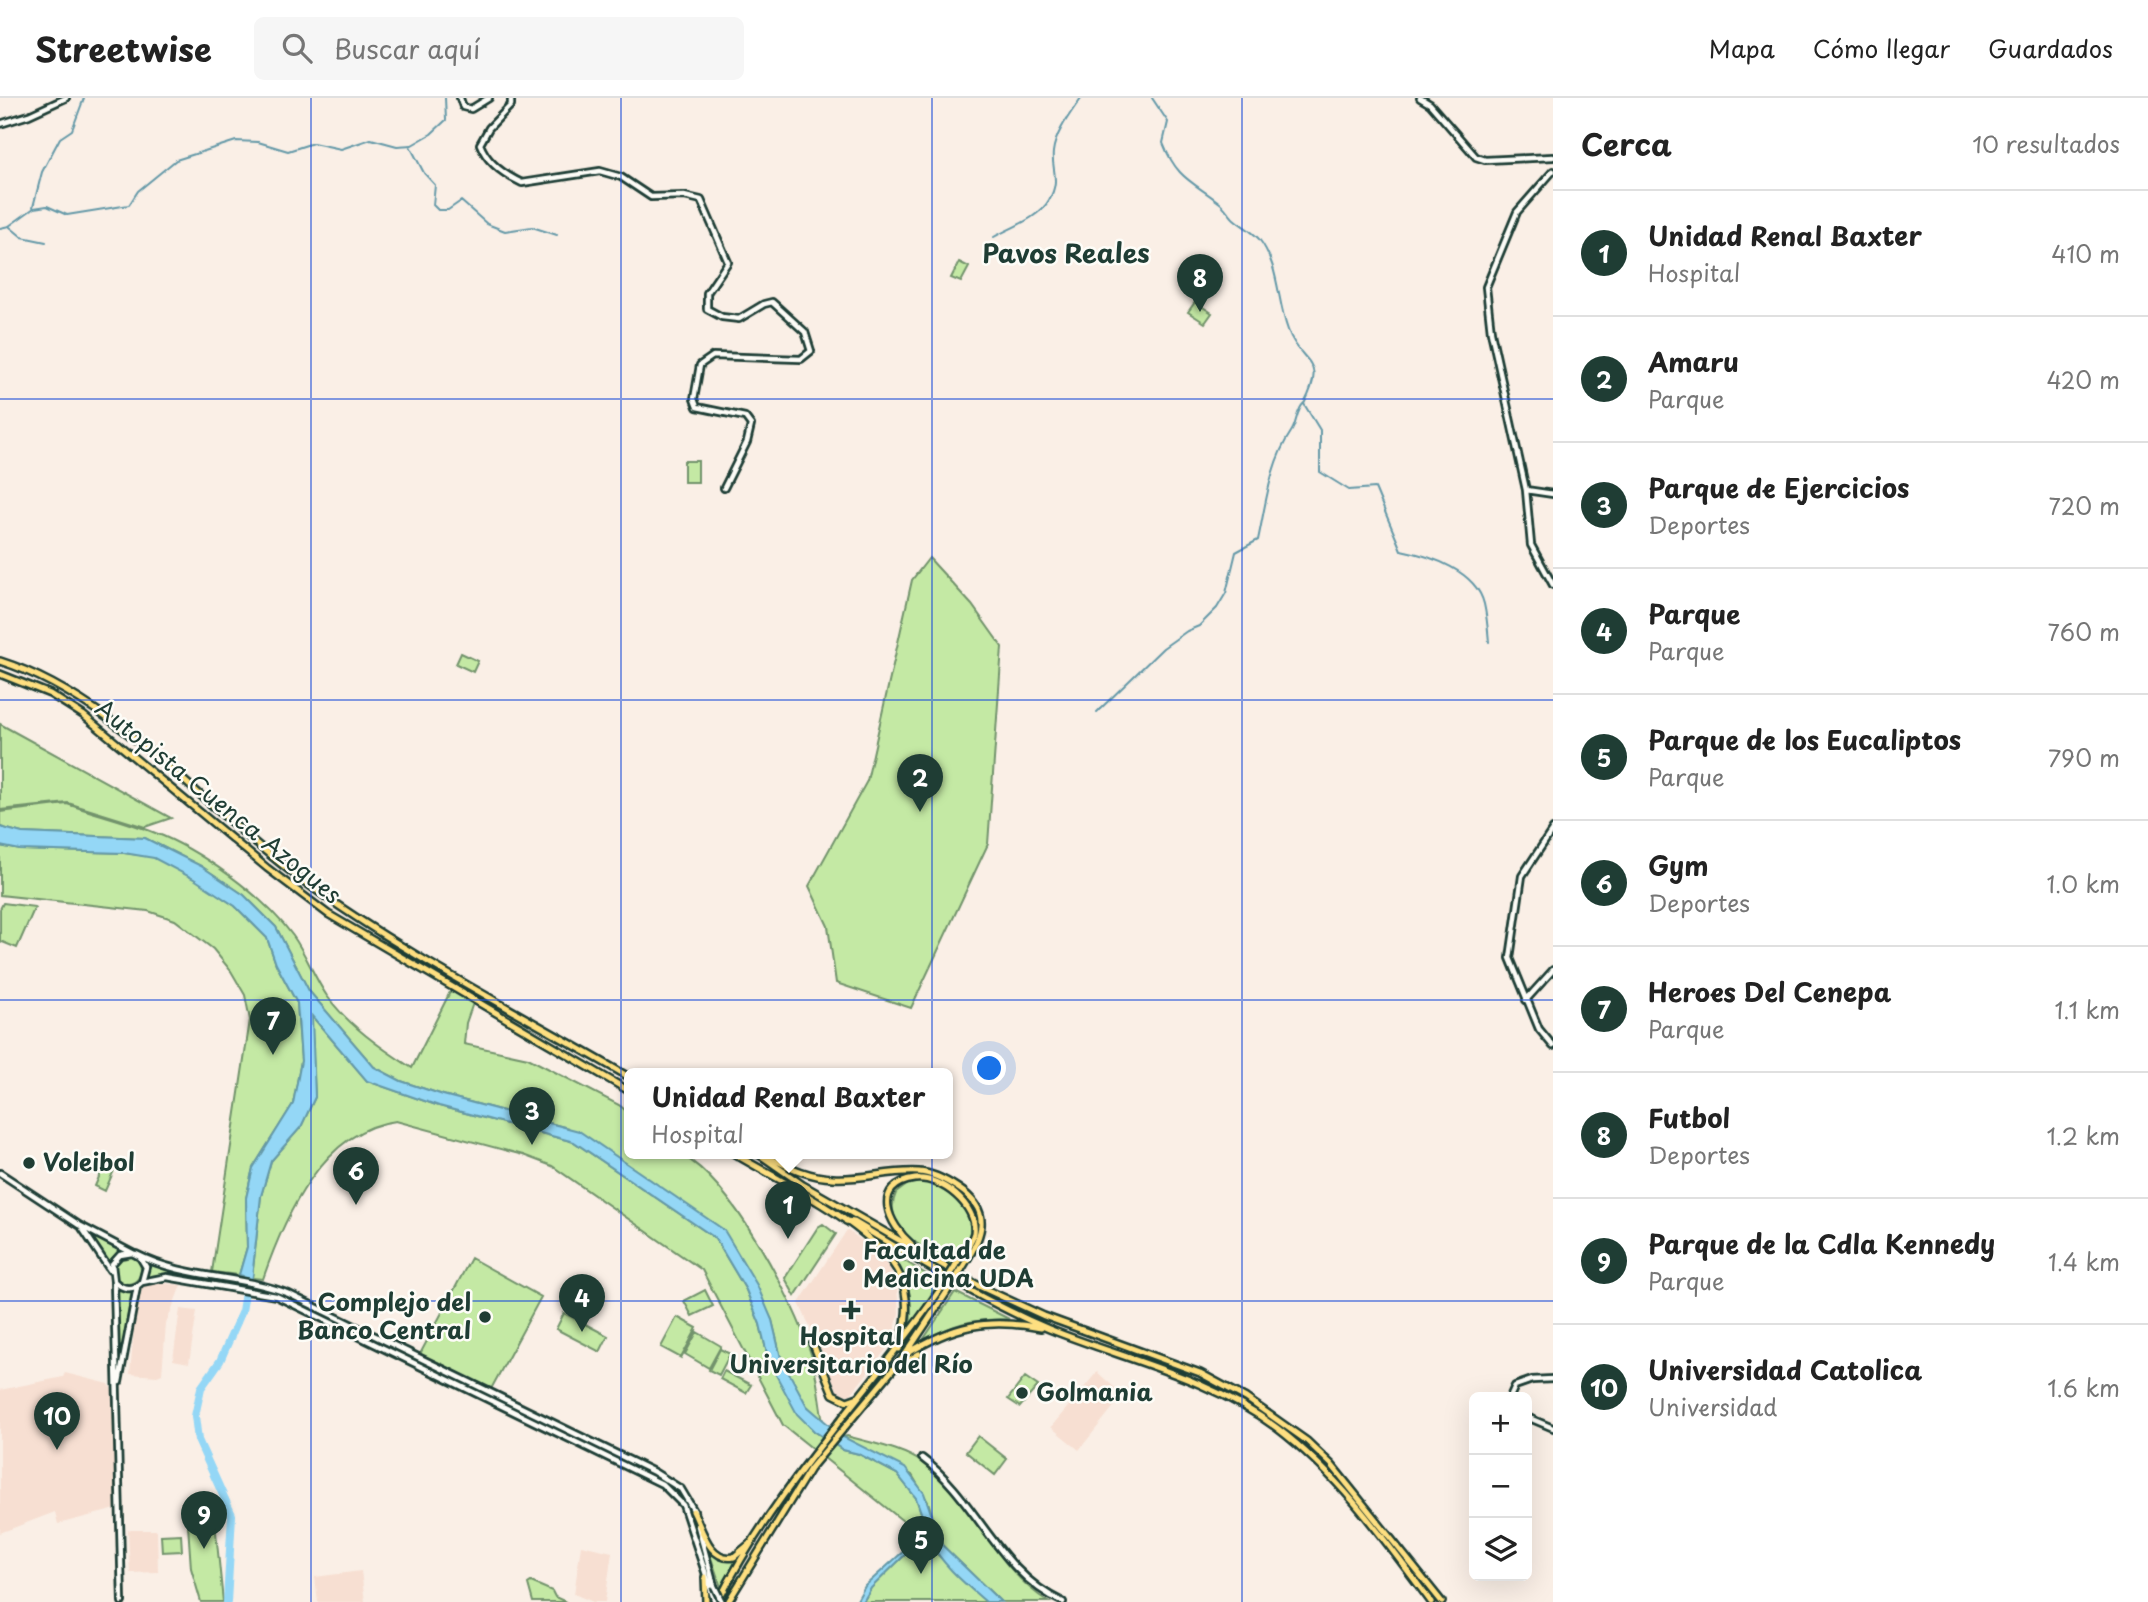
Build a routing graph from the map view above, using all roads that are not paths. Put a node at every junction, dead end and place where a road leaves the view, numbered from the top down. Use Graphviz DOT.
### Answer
graph roads {
  1 [pos="66,98"];
  2 [pos="460,98"];
  3 [pos="489,98"];
  4 [pos="511,98"];
  5 [pos="1420,98"];
  6 [pos="0,124"];
  7 [pos="1553,157"];
  8 [pos="1553,171"];
  9 [pos="724,488"];
  10 [pos="1526,490"];
  11 [pos="1553,494"];
  12 [pos="1553,584"];
  13 [pos="0,661"];
  14 [pos="0,674"];
  15 [pos="1553,829"];
  16 [pos="1553,970"];
  17 [pos="1526,1000"];
  18 [pos="1553,1046"];
  19 [pos="624,1074"];
  20 [pos="624,1088"];
  21 [pos="743,1159"];
  22 [pos="766,1159"];
  23 [pos="771,1159"];
  24 [pos="0,1173"];
  25 [pos="846,1221"];
  26 [pos="79,1225"];
  27 [pos="922,1252"];
  28 [pos="134,1254"];
  29 [pos="958,1268"];
  30 [pos="111,1270"];
  31 [pos="114,1281"];
  32 [pos="140,1284"];
  33 [pos="257,1288"];
  34 [pos="1052,1330"];
  35 [pos="813,1344"];
  36 [pos="899,1349"];
  37 [pos="919,1354"];
  38 [pos="905,1355"];
  39 [pos="119,1369"];
  40 [pos="893,1370"];
  41 [pos="1553,1379"];
  42 [pos="1512,1392"];
  43 [pos="861,1396"];
  44 [pos="1532,1419"];
  45 [pos="1553,1428"];
  46 [pos="922,1458"];
  47 [pos="694,1511"];
  48 [pos="757,1536"];
  49 [pos="705,1577"];
  50 [pos="711,1588"];
  51 [pos="735,1589"];
  52 [pos="122,1602"];
  53 [pos="706,1602"];
  54 [pos="719,1602"];
  55 [pos="728,1602"];
  56 [pos="733,1602"];
  57 [pos="1063,1602"];
  58 [pos="1431,1602"];
  59 [pos="1442,1602"];
  1 -- 6 [label="main road"];
  2 -- 3 [label="main road"];
  4 -- 9 [label="main road"];
  5 -- 7 [label="main road"];
  8 -- 10 [label="main road"];
  10 -- 11 [label="main road"];
  10 -- 12 [label="main road"];
  13 -- 19 [label="main road, Autopista Cuenca Azogues"];
  14 -- 20 [label="main road, Autopista Cuenca Azogues"];
  15 -- 17 [label="main road"];
  16 -- 17 [label="main road"];
  17 -- 18 [label="main road"];
  21 -- 25 [label="main road"];
  22 -- 27 [label="main road"];
  23 -- 29 [label="main road"];
  24 -- 26 [label="main road"];
  25 -- 34 [label="main road"];
  25 -- 36 [label="main road"];
  26 -- 28 [label="main road"];
  26 -- 30 [label="main road"];
  27 -- 29 [label="main road"];
  27 -- 59 [label="main road"];
  28 -- 30 [label="main road"];
  28 -- 32 [label="main road"];
  28 -- 33 [label="main road"];
  29 -- 36 [label="main road, bridge"];
  29 -- 38 [label="main road, bridge"];
  30 -- 31 [label="main road"];
  31 -- 32 [label="main road"];
  31 -- 39 [label="main road"];
  32 -- 33 [label="main road"];
  32 -- 39 [label="main road"];
  33 -- 47 [label="main road"];
  33 -- 49 [label="main road"];
  34 -- 38 [label="main road"];
  34 -- 58 [label="main road"];
  35 -- 43 [label="main road"];
  36 -- 43 [label="main road"];
  37 -- 40 [label="main road"];
  38 -- 40 [label="main road"];
  39 -- 52 [label="main road"];
  40 -- 51 [label="main road"];
  41 -- 42 [label="main road"];
  43 -- 48 [label="main road"];
  44 -- 45 [label="main road"];
  46 -- 57 [label="main road"];
  47 -- 48 [label="main road"];
  47 -- 50 [label="main road"];
  48 -- 54 [label="main road"];
  49 -- 50 [label="main road"];
  49 -- 53 [label="main road"];
  50 -- 54 [label="main road, bridge"];
  51 -- 55 [label="main road"];
  51 -- 56 [label="main road"];
}
